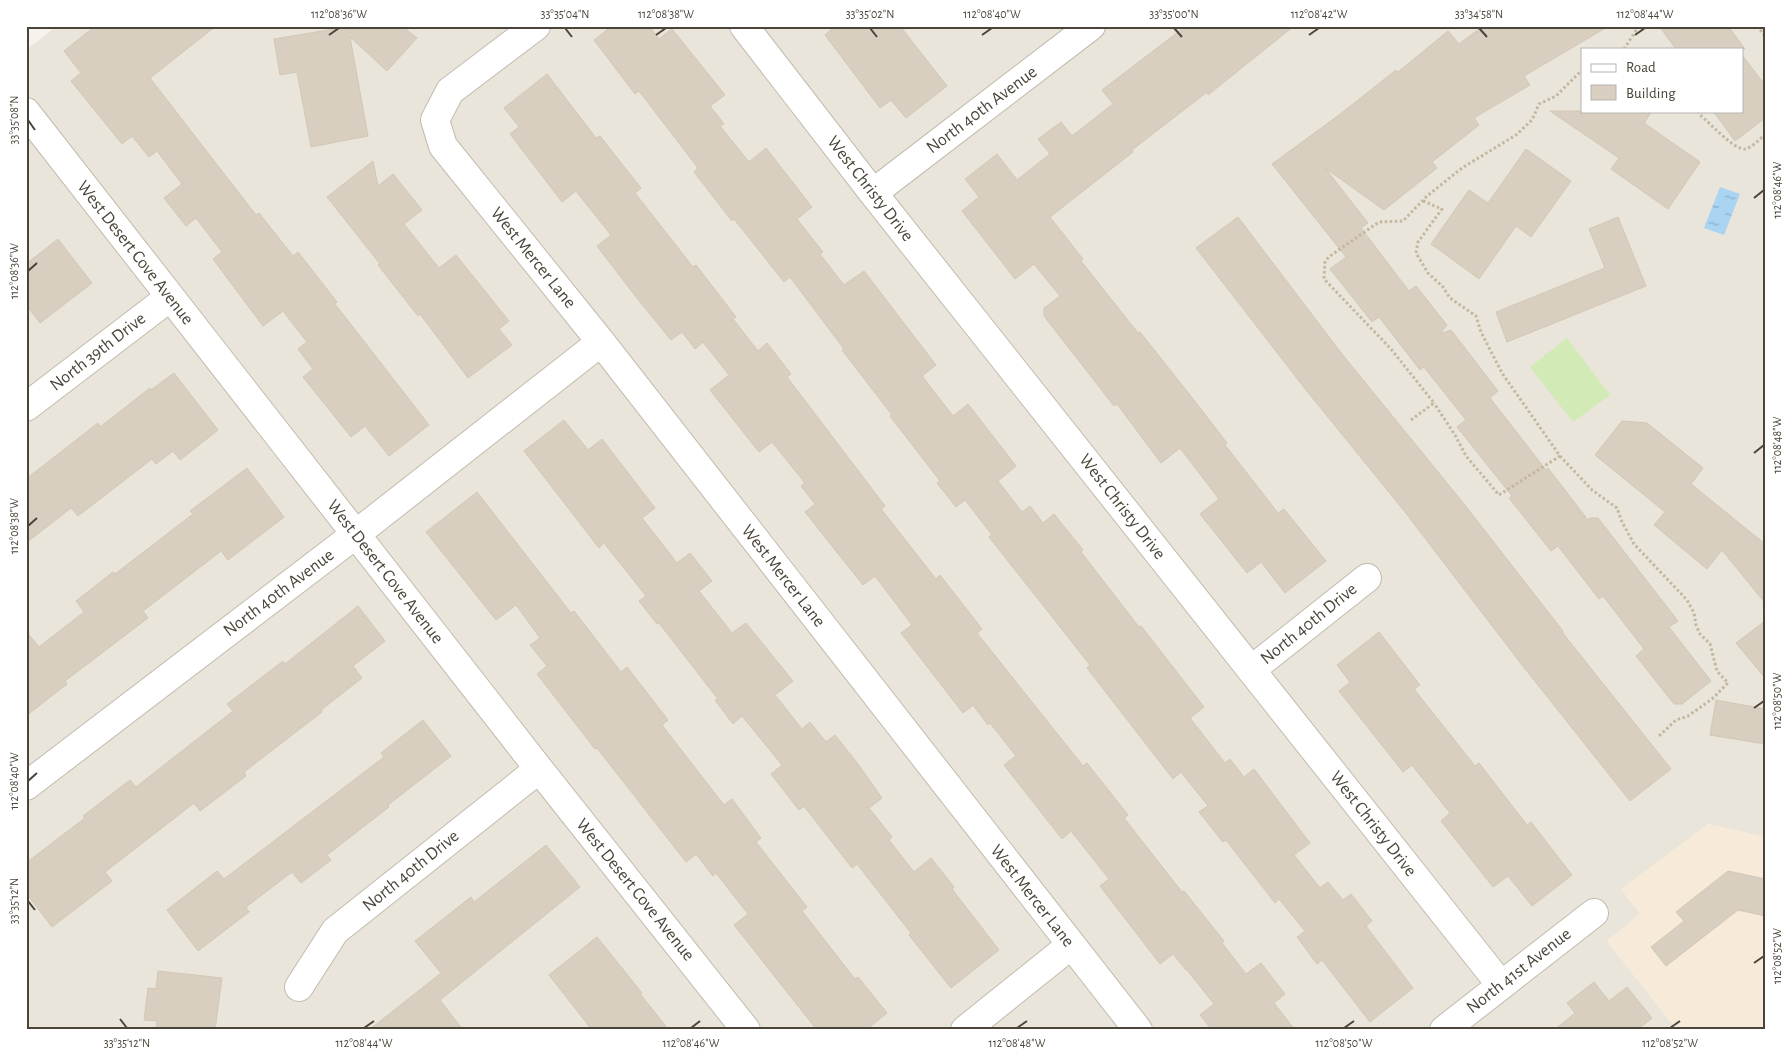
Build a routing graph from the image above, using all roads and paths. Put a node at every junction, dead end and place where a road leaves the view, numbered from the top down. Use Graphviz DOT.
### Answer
graph roads {
  1 [pos="536,26"];
  2 [pos="744,26"];
  3 [pos="1091,26"];
  4 [pos="1639,26"];
  5 [pos="1757,26"];
  6 [pos="1765,36"];
  7 [pos="1625,48"];
  8 [pos="1581,71"];
  9 [pos="26,112"];
  10 [pos="1698,112"];
  11 [pos="1765,135"];
  12 [pos="872,193"];
  13 [pos="1423,200"];
  14 [pos="170,297"];
  15 [pos="600,342"];
  16 [pos="1434,402"];
  17 [pos="26,407"];
  18 [pos="1411,420"];
  19 [pos="1560,456"];
  20 [pos="356,534"];
  21 [pos="1367,578"];
  22 [pos="1251,670"];
  23 [pos="1658,736"];
  24 [pos="539,769"];
  25 [pos="26,786"];
  26 [pos="1594,913"];
  27 [pos="1071,945"];
  28 [pos="1501,985"];
  29 [pos="299,987"];
  30 [pos="746,1030"];
  31 [pos="965,1030"];
  32 [pos="1138,1030"];
  33 [pos="1444,1030"];
  1 -- 15 [label="street, West Mercer Lane"];
  2 -- 12 [label="street, West Christy Drive"];
  3 -- 12 [label="street, North 40th Avenue"];
  4 -- 7 [label="path"];
  5 -- 6 [label="path"];
  8 -- 13 [label="path"];
  9 -- 14 [label="street, West Desert Cove Avenue"];
  10 -- 11 [label="path"];
  12 -- 22 [label="street, West Christy Drive"];
  13 -- 16 [label="path"];
  13 -- 19 [label="path"];
  14 -- 17 [label="street, North 39th Drive"];
  14 -- 20 [label="street, West Desert Cove Avenue"];
  15 -- 20 [label="street, North 40th Avenue"];
  15 -- 27 [label="street, West Mercer Lane"];
  16 -- 18 [label="path"];
  16 -- 19 [label="path"];
  19 -- 23 [label="path"];
  20 -- 24 [label="street, West Desert Cove Avenue"];
  20 -- 25 [label="street, North 40th Avenue"];
  21 -- 22 [label="street, North 40th Drive"];
  22 -- 28 [label="street, West Christy Drive"];
  24 -- 29 [label="street, North 40th Drive"];
  24 -- 30 [label="street, West Desert Cove Avenue"];
  26 -- 28 [label="street, North 41st Avenue"];
  27 -- 31 [label="street"];
  27 -- 32 [label="street, West Mercer Lane"];
  28 -- 33 [label="street, North 41st Avenue"];
}
